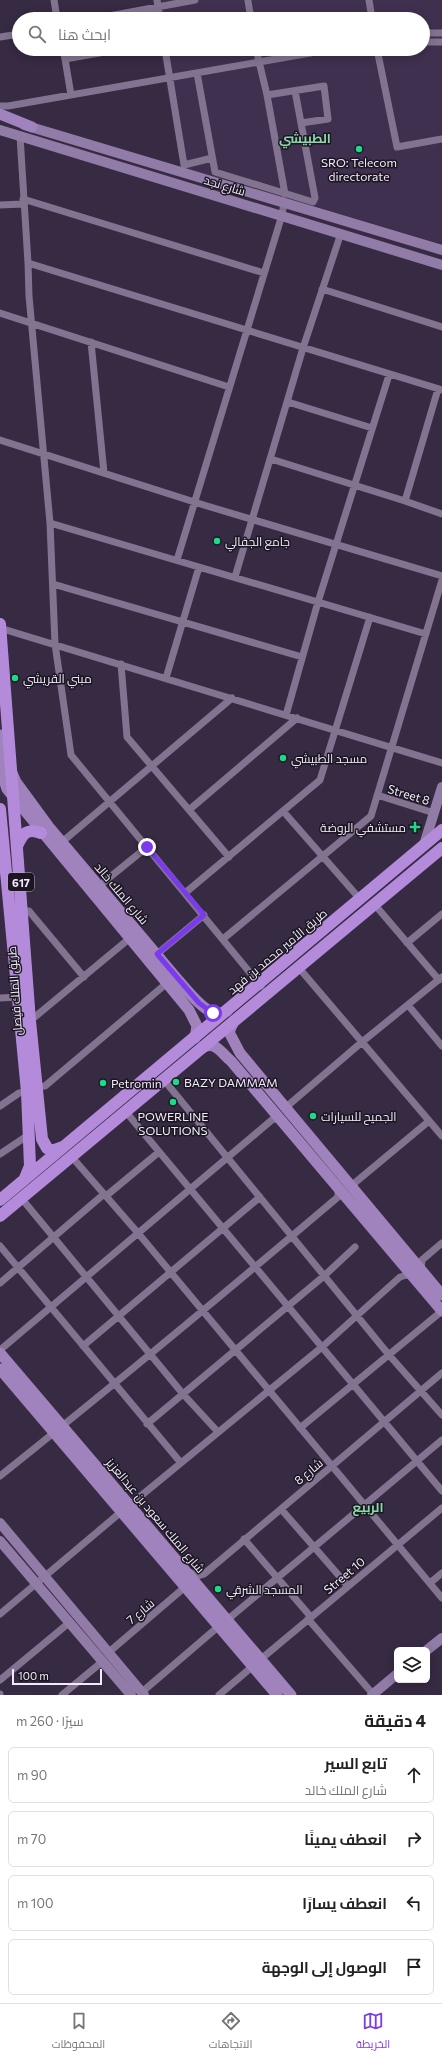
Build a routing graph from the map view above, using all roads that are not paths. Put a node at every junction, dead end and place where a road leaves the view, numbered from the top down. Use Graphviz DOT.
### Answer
graph roads {
  1 [pos="54,0"];
  2 [pos="195,0"];
  3 [pos="247,0"];
  4 [pos="369,0"];
  5 [pos="157,3"];
  6 [pos="56,12"];
  7 [pos="122,12"];
  8 [pos="250,12"];
  9 [pos="371,12"];
  10 [pos="430,33"];
  11 [pos="442,33"];
  12 [pos="12,35"];
  13 [pos="0,37"];
  14 [pos="430,42"];
  15 [pos="442,42"];
  16 [pos="64,56"];
  17 [pos="82,56"];
  18 [pos="166,56"];
  19 [pos="257,56"];
  20 [pos="293,56"];
  21 [pos="378,56"];
  22 [pos="65,59"];
  23 [pos="258,62"];
  24 [pos="197,73"];
  25 [pos="170,78"];
  26 [pos="295,91"];
  27 [pos="71,95"];
  28 [pos="267,95"];
  29 [pos="0,106"];
  30 [pos="0,114"];
  31 [pos="0,120"];
  32 [pos="301,123"];
  33 [pos="32,127"];
  34 [pos="0,130"];
  35 [pos="20,136"];
  36 [pos="442,139"];
  37 [pos="212,158"];
  38 [pos="285,198"];
  39 [pos="23,201"];
  40 [pos="0,205"];
  41 [pos="282,216"];
  42 [pos="342,233"];
  43 [pos="442,250"];
  44 [pos="28,263"];
  45 [pos="442,265"];
  46 [pos="264,273"];
  47 [pos="322,289"];
  48 [pos="0,314"];
  49 [pos="31,323"];
  50 [pos="442,327"];
  51 [pos="247,330"];
  52 [pos="91,342"];
  53 [pos="303,348"];
  54 [pos="389,375"];
  55 [pos="229,387"];
  56 [pos="440,390"];
  57 [pos="288,402"];
  58 [pos="372,428"];
  59 [pos="0,440"];
  60 [pos="44,454"];
  61 [pos="271,459"];
  62 [pos="104,473"];
  63 [pos="354,485"];
  64 [pos="405,501"];
  65 [pos="195,502"];
  66 [pos="442,514"];
  67 [pos="252,519"];
  68 [pos="50,523"];
  69 [pos="336,545"];
  70 [pos="177,560"];
  71 [pos="199,567"];
  72 [pos="442,576"];
  73 [pos="235,577"];
  74 [pos="442,580"];
  75 [pos="53,584"];
  76 [pos="318,602"];
  77 [pos="370,617"];
  78 [pos="183,622"];
  79 [pos="0,624"];
  80 [pos="0,628"];
  81 [pos="426,634"];
  82 [pos="56,644"];
  83 [pos="302,657"];
  84 [pos="121,664"];
  85 [pos="166,678"];
  86 [pos="232,698"];
  87 [pos="286,715"];
  88 [pos="297,718"];
  89 [pos="337,730"];
  90 [pos="0,735"];
  91 [pos="392,747"];
  92 [pos="442,762"];
  93 [pos="151,765"];
  94 [pos="11,771"];
  95 [pos="442,787"];
  96 [pos="377,795"];
  97 [pos="13,798"];
  98 [pos="109,801"];
  99 [pos="0,809"];
  100 [pos="189,810"];
  101 [pos="283,812"];
  102 [pos="434,813"];
  103 [pos="20,816"];
  104 [pos="442,830"];
  105 [pos="41,833"];
  106 [pos="59,839"];
  107 [pos="424,845"];
  108 [pos="17,846"];
  109 [pos="147,847"];
  110 [pos="442,848"];
  111 [pos="322,856"];
  112 [pos="229,857"];
  113 [pos="100,886"];
  114 [pos="185,893"];
  115 [pos="360,899"];
  116 [pos="375,904"];
  117 [pos="23,911"];
  118 [pos="442,914"];
  119 [pos="204,915"];
  120 [pos="130,938"];
  121 [pos="223,939"];
  122 [pos="407,943"];
  123 [pos="15,952"];
  124 [pos="157,954"];
  125 [pos="299,968"];
  126 [pos="84,977"];
  127 [pos="440,979"];
  128 [pos="167,983"];
  129 [pos="259,983"];
  130 [pos="267,994"];
  131 [pos="14,997"];
  132 [pos="0,998"];
  133 [pos="199,1003"];
  134 [pos="0,1004"];
  135 [pos="408,1005"];
  136 [pos="189,1010"];
  137 [pos="231,1016"];
  138 [pos="30,1021"];
  139 [pos="195,1038"];
  140 [pos="362,1042"];
  141 [pos="442,1046"];
  142 [pos="204,1047"];
  143 [pos="240,1053"];
  144 [pos="231,1061"];
  145 [pos="164,1080"];
  146 [pos="32,1090"];
  147 [pos="0,1106"];
  148 [pos="285,1108"];
  149 [pos="126,1112"];
  150 [pos="281,1120"];
  151 [pos="429,1121"];
  152 [pos="442,1136"];
  153 [pos="27,1139"];
  154 [pos="42,1139"];
  155 [pos="68,1151"];
  156 [pos="159,1152"];
  157 [pos="0,1154"];
  158 [pos="228,1157"];
  159 [pos="23,1180"];
  160 [pos="351,1186"];
  161 [pos="338,1188"];
  162 [pos="190,1189"];
  163 [pos="105,1195"];
  164 [pos="260,1197"];
  165 [pos="22,1199"];
  166 [pos="0,1200"];
  167 [pos="0,1216"];
  168 [pos="222,1228"];
  169 [pos="138,1233"];
  170 [pos="292,1236"];
  171 [pos="53,1237"];
  172 [pos="442,1243"];
  173 [pos="0,1246"];
  174 [pos="355,1247"];
  175 [pos="18,1267"];
  176 [pos="256,1268"];
  177 [pos="170,1272"];
  178 [pos="417,1274"];
  179 [pos="324,1276"];
  180 [pos="87,1277"];
  181 [pos="0,1283"];
  182 [pos="442,1295"];
  183 [pos="288,1306"];
  184 [pos="52,1308"];
  185 [pos="442,1311"];
  186 [pos="203,1312"];
  187 [pos="119,1315"];
  188 [pos="357,1316"];
  189 [pos="83,1346"];
  190 [pos="322,1347"];
  191 [pos="234,1350"];
  192 [pos="0,1351"];
  193 [pos="152,1354"];
  194 [pos="389,1355"];
  195 [pos="0,1369"];
  196 [pos="442,1373"];
  197 [pos="115,1384"];
  198 [pos="353,1385"];
  199 [pos="269,1390"];
  200 [pos="422,1390"];
  201 [pos="183,1394"];
  202 [pos="442,1415"];
  203 [pos="384,1423"];
  204 [pos="147,1424"];
  205 [pos="64,1425"];
  206 [pos="300,1428"];
  207 [pos="218,1432"];
  208 [pos="54,1433"];
  209 [pos="442,1440"];
  210 [pos="417,1462"];
  211 [pos="181,1463"];
  212 [pos="332,1466"];
  213 [pos="0,1476"];
  214 [pos="442,1491"];
  215 [pos="131,1504"];
  216 [pos="365,1506"];
  217 [pos="442,1508"];
  218 [pos="281,1509"];
  219 [pos="121,1512"];
  220 [pos="0,1523"];
  221 [pos="244,1539"];
  222 [pos="0,1541"];
  223 [pos="397,1545"];
  224 [pos="314,1547"];
  225 [pos="186,1571"];
  226 [pos="442,1573"];
  227 [pos="45,1576"];
  228 [pos="277,1578"];
  229 [pos="430,1583"];
  230 [pos="36,1584"];
  231 [pos="348,1586"];
  232 [pos="185,1587"];
  233 [pos="442,1598"];
  234 [pos="0,1614"];
  235 [pos="310,1618"];
  236 [pos="70,1622"];
  237 [pos="223,1623"];
  238 [pos="442,1638"];
  239 [pos="430,1648"];
  240 [pos="109,1652"];
  241 [pos="103,1661"];
  242 [pos="257,1662"];
  243 [pos="394,1676"];
  244 [pos="0,1680"];
  245 [pos="143,1694"];
  246 [pos="372,1694"];
  247 [pos="62,1695"];
  248 [pos="131,1695"];
  249 [pos="219,1695"];
  250 [pos="277,1695"];
  251 [pos="291,1695"];
  1 -- 6 [label="street"];
  2 -- 5 [label="street"];
  3 -- 8 [label="street"];
  4 -- 9 [label="street"];
  5 -- 7 [label="street"];
  10 -- 11 [label="street"];
  12 -- 13 [label="street"];
  14 -- 15 [label="street"];
  16 -- 22 [label="street"];
  17 -- 22 [label="street"];
  18 -- 25 [label="street"];
  19 -- 23 [label="street"];
  20 -- 23 [label="street"];
  21 -- 36 [label="street"];
  22 -- 27 [label="street"];
  23 -- 24 [label="street"];
  23 -- 28 [label="street"];
  24 -- 25 [label="street"];
  24 -- 37 [label="street"];
  25 -- 27 [label="street"];
  25 -- 37 [label="street"];
  26 -- 28 [label="street"];
  26 -- 32 [label="street"];
  26 -- 32 [label="street"];
  27 -- 29 [label="street"];
  28 -- 38 [label="street"];
  30 -- 33 [label="main road"];
  31 -- 33 [label="street, شارع نجد"];
  32 -- 38 [label="street"];
  33 -- 38 [label="street, شارع نجد"];
  34 -- 35 [label="street, شارع نجد"];
  35 -- 39 [label="street"];
  35 -- 41 [label="street, شارع نجد"];
  37 -- 38 [label="street"];
  38 -- 41 [label="street"];
  38 -- 43 [label="street, شارع نجد"];
  39 -- 40 [label="street"];
  39 -- 44 [label="street"];
  39 -- 46 [label="street"];
  41 -- 42 [label="street, شارع نجد"];
  41 -- 46 [label="street"];
  42 -- 45 [label="street, شارع نجد"];
  42 -- 47 [label="street"];
  44 -- 49 [label="street"];
  44 -- 51 [label="street"];
  46 -- 51 [label="street"];
  47 -- 50 [label="street"];
  47 -- 53 [label="street"];
  48 -- 49 [label="street"];
  49 -- 52 [label="street"];
  49 -- 60 [label="street"];
  51 -- 53 [label="street"];
  51 -- 55 [label="street"];
  52 -- 55 [label="street"];
  52 -- 62 [label="street"];
  53 -- 54 [label="street"];
  53 -- 57 [label="street"];
  54 -- 56 [label="street"];
  54 -- 58 [label="street"];
  55 -- 65 [label="street"];
  56 -- 64 [label="street"];
  57 -- 58 [label="street"];
  57 -- 61 [label="street"];
  58 -- 63 [label="street"];
  59 -- 60 [label="street"];
  60 -- 62 [label="street"];
  60 -- 68 [label="street"];
  61 -- 63 [label="street"];
  61 -- 67 [label="street"];
  62 -- 65 [label="street"];
  63 -- 64 [label="street"];
  63 -- 69 [label="street"];
  64 -- 66 [label="street"];
  65 -- 67 [label="street"];
  65 -- 70 [label="street"];
  67 -- 69 [label="street"];
  67 -- 73 [label="street"];
  68 -- 70 [label="street"];
  68 -- 75 [label="street"];
  69 -- 72 [label="street"];
  69 -- 76 [label="street"];
  70 -- 71 [label="street"];
  71 -- 73 [label="street"];
  71 -- 78 [label="street"];
  73 -- 76 [label="street"];
  74 -- 81 [label="street"];
  75 -- 78 [label="street"];
  75 -- 82 [label="street"];
  76 -- 77 [label="street"];
  76 -- 83 [label="street"];
  77 -- 81 [label="street"];
  77 -- 89 [label="street"];
  78 -- 83 [label="street"];
  78 -- 85 [label="street"];
  79 -- 80 [label="highway, طريق الملك فيصل / 617"];
  80 -- 82 [label="street"];
  80 -- 94 [label="highway, طريق الملك فيصل / 617"];
  81 -- 91 [label="street"];
  82 -- 84 [label="street"];
  82 -- 98 [label="street"];
  83 -- 87 [label="street"];
  84 -- 85 [label="street"];
  84 -- 93 [label="street"];
  85 -- 86 [label="street"];
  86 -- 87 [label="street"];
  86 -- 93 [label="street"];
  87 -- 88 [label="street"];
  88 -- 89 [label="street"];
  88 -- 100 [label="street"];
  89 -- 91 [label="street"];
  89 -- 101 [label="street"];
  90 -- 97 [label="main road"];
  91 -- 92 [label="street"];
  91 -- 96 [label="street"];
  93 -- 98 [label="street"];
  93 -- 100 [label="street"];
  94 -- 97 [label="highway, طريق الملك فيصل / 617"];
  94 -- 106 [label="main road, شارع الملك خالد"];
  95 -- 102 [label="street"];
  96 -- 102 [label="street, Street 8"];
  96 -- 111 [label="street"];
  97 -- 103 [label="highway, طريق الملك فيصل / 617"];
  98 -- 106 [label="street"];
  98 -- 109 [label="street"];
  99 -- 123 [label="highway, طريق الملك فيصل / 617"];
  100 -- 112 [label="street"];
  101 -- 111 [label="street"];
  101 -- 112 [label="street"];
  102 -- 107 [label="street"];
  103 -- 105 [label="main road, شارع الملك خالد"];
  103 -- 106 [label="main road"];
  103 -- 108 [label="highway, طريق الملك فيصل / 617"];
  103 -- 123 [label="highway"];
  104 -- 107 [label="highway, طريق الأمير محمد بن فهد"];
  105 -- 108 [label="highway"];
  105 -- 120 [label="main road, شارع الملك خالد"];
  106 -- 113 [label="main road, شارع الملك خالد"];
  107 -- 115 [label="highway, طريق الأمير محمد بن فهد"];
  108 -- 117 [label="highway, طريق الملك فيصل / 617"];
  109 -- 113 [label="street"];
  109 -- 114 [label="street"];
  110 -- 116 [label="highway, طريق الأمير محمد بن فهد"];
  111 -- 115 [label="street"];
  111 -- 121 [label="street"];
  112 -- 114 [label="street"];
  113 -- 124 [label="main road, شارع الملك خالد"];
  114 -- 119 [label="street"];
  115 -- 129 [label="highway, طريق الأمير محمد بن فهد"];
  116 -- 122 [label="street"];
  116 -- 125 [label="highway, طريق الأمير محمد بن فهد"];
  117 -- 126 [label="street"];
  117 -- 138 [label="highway, طريق الملك فيصل / 617"];
  118 -- 122 [label="street"];
  119 -- 121 [label="street"];
  119 -- 124 [label="street"];
  120 -- 126 [label="street"];
  120 -- 128 [label="main road, شارع الملك خالد"];
  121 -- 129 [label="street"];
  122 -- 127 [label="street"];
  123 -- 131 [label="highway, طريق الملك فيصل / 617"];
  124 -- 133 [label="main road, شارع الملك خالد"];
  125 -- 130 [label="highway, طريق الأمير محمد بن فهد"];
  125 -- 140 [label="street"];
  126 -- 138 [label="street"];
  127 -- 135 [label="street"];
  128 -- 136 [label="main road, شارع الملك خالد"];
  128 -- 146 [label="street"];
  129 -- 130 [label="street"];
  129 -- 137 [label="highway, طريق الأمير محمد بن فهد"];
  130 -- 137 [label="highway, طريق الأمير محمد بن فهد"];
  131 -- 132 [label="street"];
  131 -- 134 [label="street"];
  131 -- 146 [label="highway, طريق الملك فيصل / 617"];
  133 -- 136 [label="main road"];
  133 -- 137 [label="main road, شارع الملك خالد"];
  135 -- 140 [label="street"];
  135 -- 141 [label="street"];
  136 -- 139 [label="main road, شارع الملك خالد"];
  137 -- 139 [label="highway, طريق الأمير محمد بن فهد"];
  137 -- 142 [label="highway, طريق الأمير محمد بن فهد"];
  137 -- 143 [label="main road"];
  138 -- 146 [label="highway, طريق الملك فيصل / 617"];
  139 -- 155 [label="highway, طريق الأمير محمد بن فهد"];
  140 -- 148 [label="street"];
  140 -- 151 [label="street"];
  142 -- 144 [label="main road"];
  142 -- 145 [label="highway, طريق الأمير محمد بن فهد"];
  143 -- 144 [label="main road"];
  143 -- 148 [label="main road"];
  144 -- 150 [label="main road"];
  145 -- 149 [label="highway, طريق الأمير محمد بن فهد"];
  145 -- 158 [label="street"];
  146 -- 147 [label="street"];
  146 -- 153 [label="highway, طريق الملك فيصل / 617"];
  146 -- 154 [label="highway, طريق الملك فيصل / 617"];
  148 -- 160 [label="main road"];
  149 -- 155 [label="highway, طريق الأمير محمد بن فهد"];
  149 -- 156 [label="street"];
  150 -- 158 [label="street"];
  150 -- 161 [label="main road"];
  151 -- 152 [label="street"];
  151 -- 160 [label="street"];
  153 -- 154 [label="highway"];
  153 -- 157 [label="street"];
  153 -- 159 [label="highway, طريق الملك فيصل"];
  154 -- 155 [label="highway"];
  155 -- 159 [label="highway, طريق الأمير محمد بن فهد"];
  155 -- 163 [label="street"];
  155 -- 165 [label="highway, طريق الأمير محمد بن فهد"];
  156 -- 162 [label="street"];
  156 -- 163 [label="street"];
  158 -- 162 [label="street"];
  158 -- 164 [label="street"];
  159 -- 166 [label="highway, طريق الأمير محمد بن فهد"];
  160 -- 178 [label="main road"];
  161 -- 170 [label="street"];
  161 -- 178 [label="main road"];
  162 -- 168 [label="street"];
  162 -- 169 [label="street"];
  163 -- 169 [label="street"];
  163 -- 171 [label="street"];
  164 -- 168 [label="street"];
  164 -- 170 [label="street"];
  165 -- 167 [label="highway, طريق الأمير محمد بن فهد"];
  165 -- 171 [label="street"];
  168 -- 176 [label="street"];
  168 -- 177 [label="street"];
  169 -- 177 [label="street"];
  169 -- 180 [label="street"];
  170 -- 176 [label="street"];
  170 -- 179 [label="street"];
  171 -- 175 [label="street"];
  171 -- 180 [label="street"];
  172 -- 178 [label="street"];
  173 -- 175 [label="street"];
  174 -- 179 [label="street"];
  175 -- 181 [label="street"];
  175 -- 184 [label="street"];
  176 -- 183 [label="street"];
  176 -- 186 [label="street"];
  177 -- 186 [label="street"];
  177 -- 187 [label="street"];
  178 -- 182 [label="main road"];
  178 -- 185 [label="main road"];
  178 -- 188 [label="street"];
  179 -- 183 [label="street"];
  179 -- 188 [label="street"];
  180 -- 184 [label="street"];
  180 -- 187 [label="street"];
  183 -- 190 [label="street"];
  183 -- 191 [label="street"];
  184 -- 189 [label="street"];
  184 -- 192 [label="street"];
  185 -- 194 [label="street"];
  186 -- 191 [label="street"];
  186 -- 193 [label="street"];
  187 -- 189 [label="street"];
  187 -- 193 [label="street"];
  188 -- 190 [label="street"];
  188 -- 194 [label="street"];
  189 -- 197 [label="street"];
  190 -- 198 [label="street"];
  190 -- 199 [label="street"];
  191 -- 199 [label="street"];
  191 -- 201 [label="street"];
  192 -- 205 [label="main road, شارع الملك سعود بن عبدالعزيز"];
  193 -- 197 [label="street"];
  193 -- 201 [label="street"];
  194 -- 198 [label="street"];
  194 -- 200 [label="street"];
  195 -- 208 [label="main road, شارع الملك سعود بن عبدالعزيز"];
  196 -- 200 [label="street, شارع 8"];
  197 -- 204 [label="street"];
  197 -- 205 [label="street"];
  198 -- 203 [label="street"];
  198 -- 206 [label="street"];
  199 -- 206 [label="street"];
  199 -- 207 [label="street"];
  200 -- 202 [label="street"];
  200 -- 203 [label="street, شارع 8"];
  201 -- 204 [label="street"];
  201 -- 207 [label="street"];
  203 -- 210 [label="street"];
  203 -- 212 [label="street, شارع 8"];
  204 -- 211 [label="street"];
  205 -- 208 [label="street"];
  205 -- 215 [label="main road, شارع الملك سعود بن عبدالعزيز"];
  206 -- 212 [label="street"];
  207 -- 211 [label="street"];
  208 -- 213 [label="street"];
  208 -- 219 [label="main road, شارع الملك سعود بن عبدالعزيز"];
  209 -- 210 [label="street"];
  210 -- 214 [label="street"];
  210 -- 216 [label="street"];
  211 -- 215 [label="street"];
  212 -- 216 [label="street"];
  212 -- 218 [label="street, شارع 8"];
  215 -- 225 [label="main road, شارع الملك سعود بن عبدالعزيز"];
  216 -- 223 [label="street"];
  216 -- 224 [label="street"];
  217 -- 223 [label="street, Street 10"];
  218 -- 221 [label="street, شارع 8"];
  218 -- 224 [label="street"];
  219 -- 227 [label="street"];
  219 -- 232 [label="main road, شارع الملك سعود بن عبدالعزيز"];
  220 -- 227 [label="street"];
  221 -- 225 [label="street, شارع 8"];
  221 -- 228 [label="street"];
  222 -- 230 [label="street"];
  223 -- 229 [label="street"];
  223 -- 231 [label="street, Street 10"];
  224 -- 228 [label="street"];
  224 -- 231 [label="street"];
  225 -- 237 [label="main road, شارع الملك سعود بن عبدالعزيز"];
  226 -- 229 [label="street"];
  227 -- 230 [label="street"];
  227 -- 240 [label="street"];
  228 -- 235 [label="street"];
  228 -- 237 [label="street"];
  229 -- 233 [label="street"];
  230 -- 234 [label="street"];
  230 -- 236 [label="street"];
  231 -- 235 [label="street, Street 10"];
  232 -- 237 [label="main road, شارع الملك سعود بن عبدالعزيز"];
  232 -- 240 [label="street, شارع 7"];
  235 -- 242 [label="street, Street 10"];
  235 -- 246 [label="street"];
  236 -- 241 [label="street"];
  236 -- 244 [label="street"];
  237 -- 242 [label="main road, شارع الملك سعود بن عبدالعزيز"];
  237 -- 245 [label="street"];
  238 -- 239 [label="street"];
  240 -- 245 [label="street"];
  241 -- 247 [label="street"];
  241 -- 248 [label="street"];
  242 -- 249 [label="street, Street 10"];
  242 -- 250 [label="main road, شارع الملك سعود بن عبدالعزيز"];
  242 -- 251 [label="main road, شارع الملك سعود بن عبدالعزيز"];
  243 -- 246 [label="street"];
}
